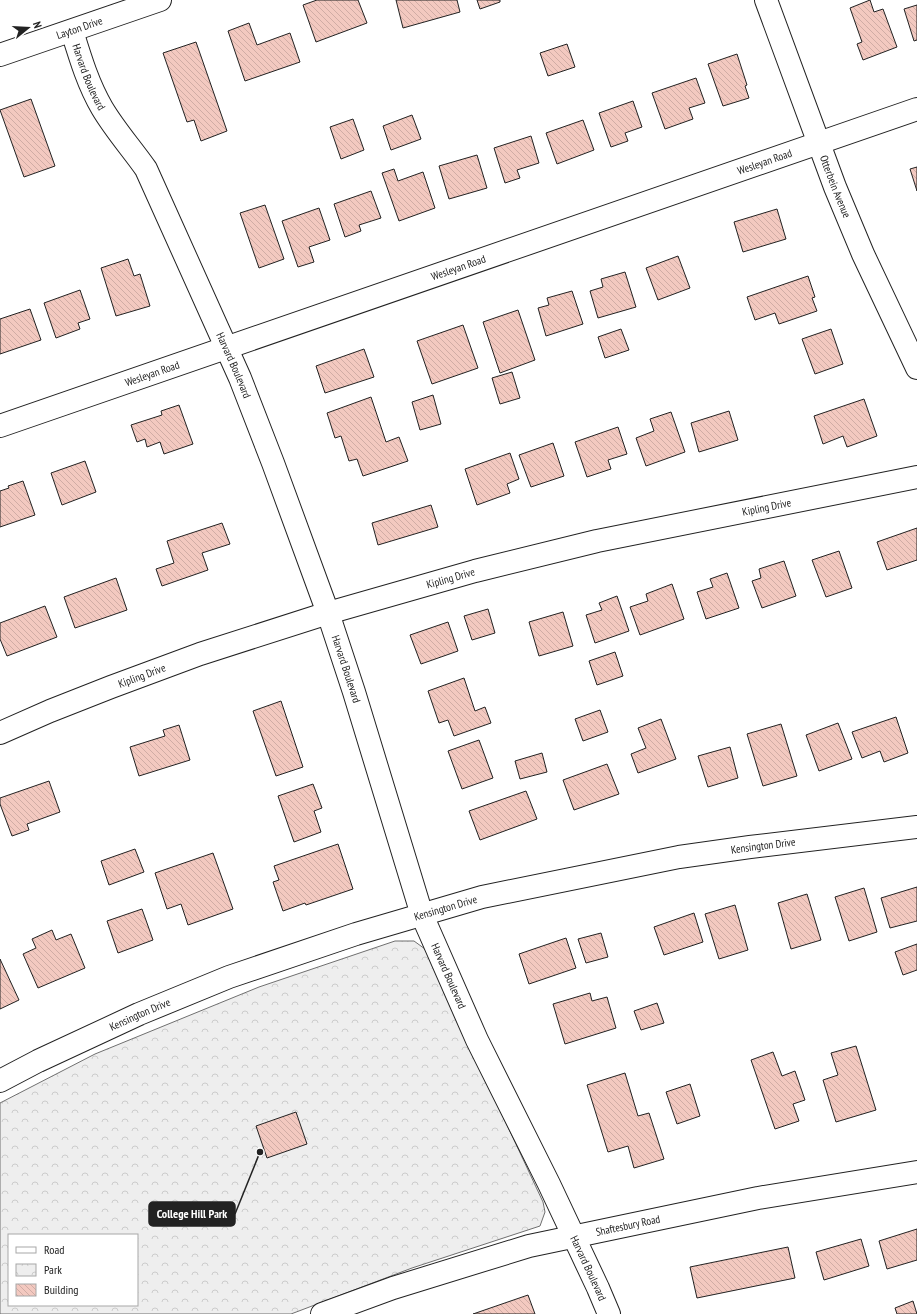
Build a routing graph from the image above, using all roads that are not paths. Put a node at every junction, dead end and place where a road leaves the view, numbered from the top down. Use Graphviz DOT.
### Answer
graph roads {
  1 [pos="160,0"];
  2 [pos="766,0"];
  3 [pos="72,30"];
  4 [pos="0,55"];
  5 [pos="917,110"];
  6 [pos="818,144"];
  7 [pos="226,348"];
  8 [pos="917,368"];
  9 [pos="0,426"];
  10 [pos="917,477"];
  11 [pos="328,613"];
  12 [pos="0,733"];
  13 [pos="917,827"];
  14 [pos="422,915"];
  15 [pos="0,1081"];
  16 [pos="917,1172"];
  17 [pos="574,1236"];
  18 [pos="322,1314"];
  19 [pos="609,1314"];
  1 -- 3 [label="street, Layton Drive"];
  2 -- 6 [label="street, Otterbein Avenue"];
  3 -- 4 [label="street, Layton Drive"];
  3 -- 7 [label="street, Harvard Boulevard"];
  5 -- 6 [label="street, Wesleyan Road"];
  6 -- 7 [label="street, Wesleyan Road"];
  6 -- 8 [label="street, Otterbein Avenue"];
  7 -- 9 [label="street, Wesleyan Road"];
  7 -- 11 [label="street, Harvard Boulevard"];
  10 -- 11 [label="street, Kipling Drive"];
  11 -- 12 [label="street, Kipling Drive"];
  11 -- 14 [label="street, Harvard Boulevard"];
  13 -- 14 [label="street, Kensington Drive"];
  14 -- 15 [label="street, Kensington Drive"];
  14 -- 17 [label="street, Harvard Boulevard"];
  16 -- 17 [label="street, Shaftesbury Road"];
  17 -- 18 [label="street, Shaftesbury Road"];
  17 -- 19 [label="street, Harvard Boulevard"];
}
